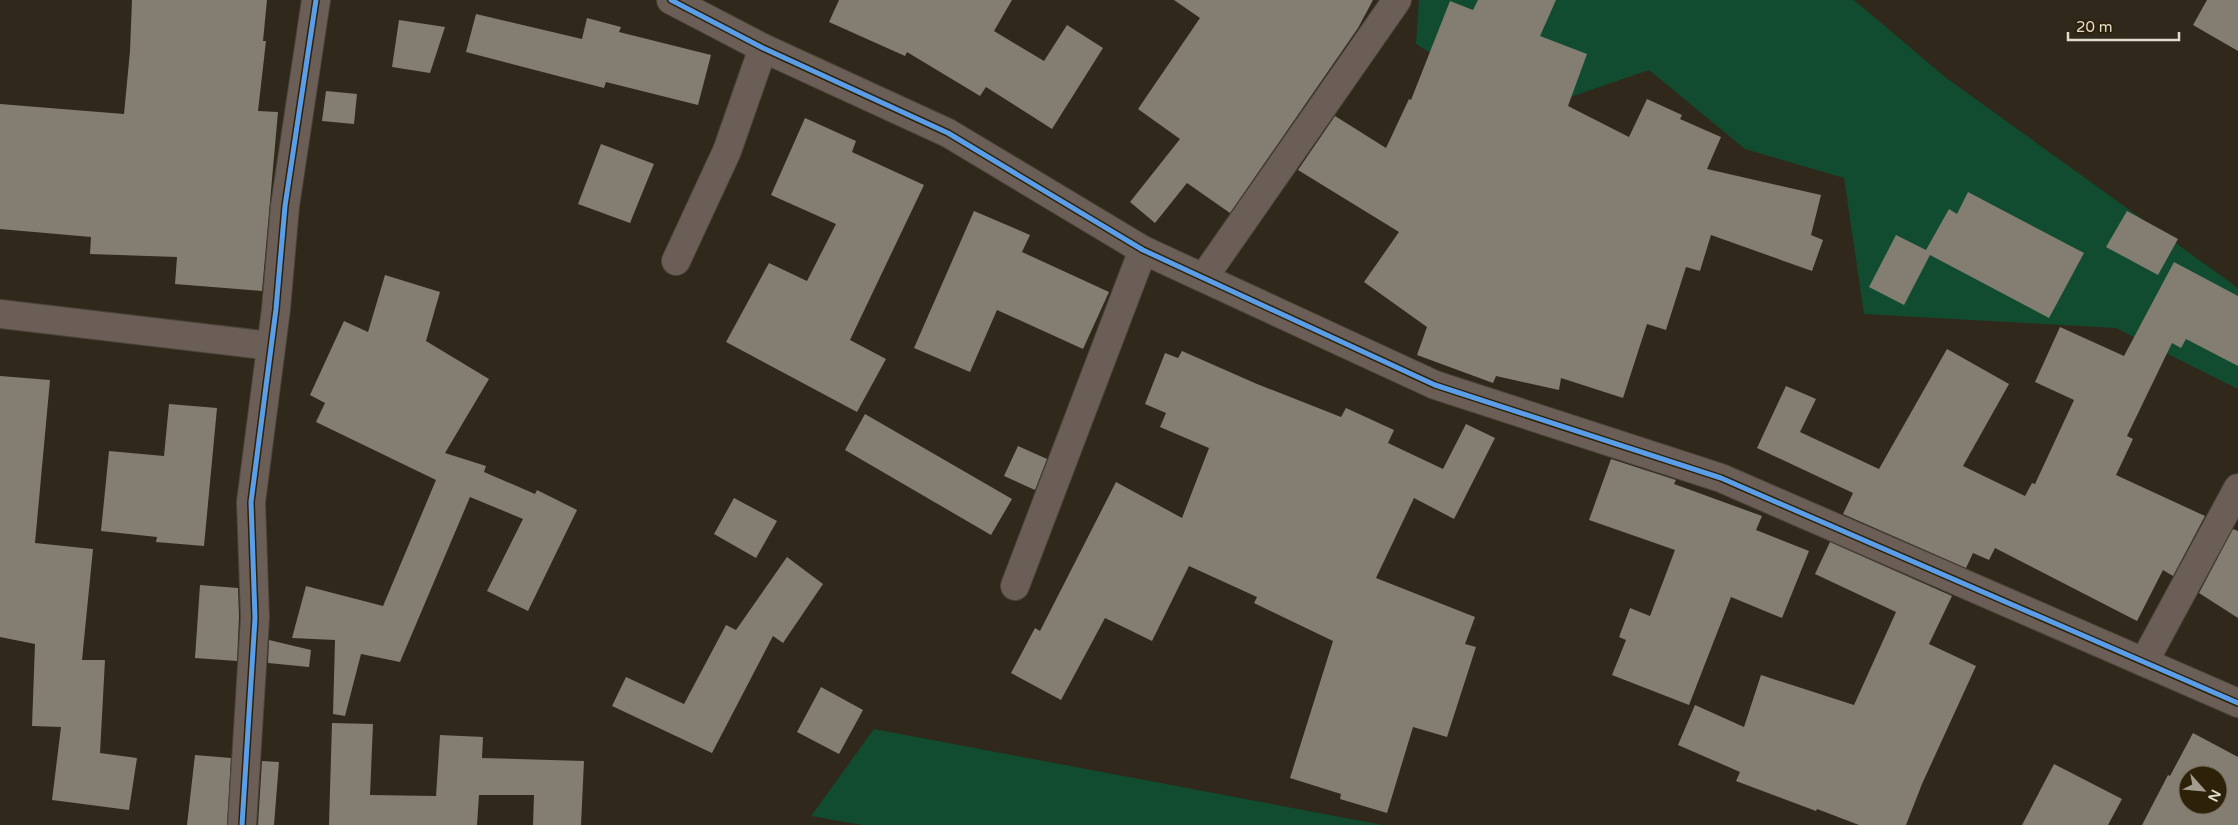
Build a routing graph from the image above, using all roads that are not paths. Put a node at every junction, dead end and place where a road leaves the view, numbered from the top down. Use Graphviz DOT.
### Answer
graph roads {
  1 [pos="316,0"];
  2 [pos="672,0"];
  3 [pos="1397,0"];
  4 [pos="763,48"];
  5 [pos="1143,250"];
  6 [pos="676,261"];
  7 [pos="1204,278"];
  8 [pos="0,314"];
  9 [pos="271,346"];
  10 [pos="2238,488"];
  11 [pos="1015,586"];
  12 [pos="2144,662"];
  13 [pos="2238,703"];
  14 [pos="242,825"];
  1 -- 9 [label="street"];
  2 -- 4 [label="street"];
  3 -- 7 [label="street"];
  4 -- 5 [label="street"];
  4 -- 6 [label="street"];
  5 -- 7 [label="street"];
  5 -- 11 [label="street"];
  7 -- 12 [label="street"];
  8 -- 9 [label="street"];
  9 -- 14 [label="street"];
  10 -- 12 [label="street"];
  12 -- 13 [label="street"];
}
